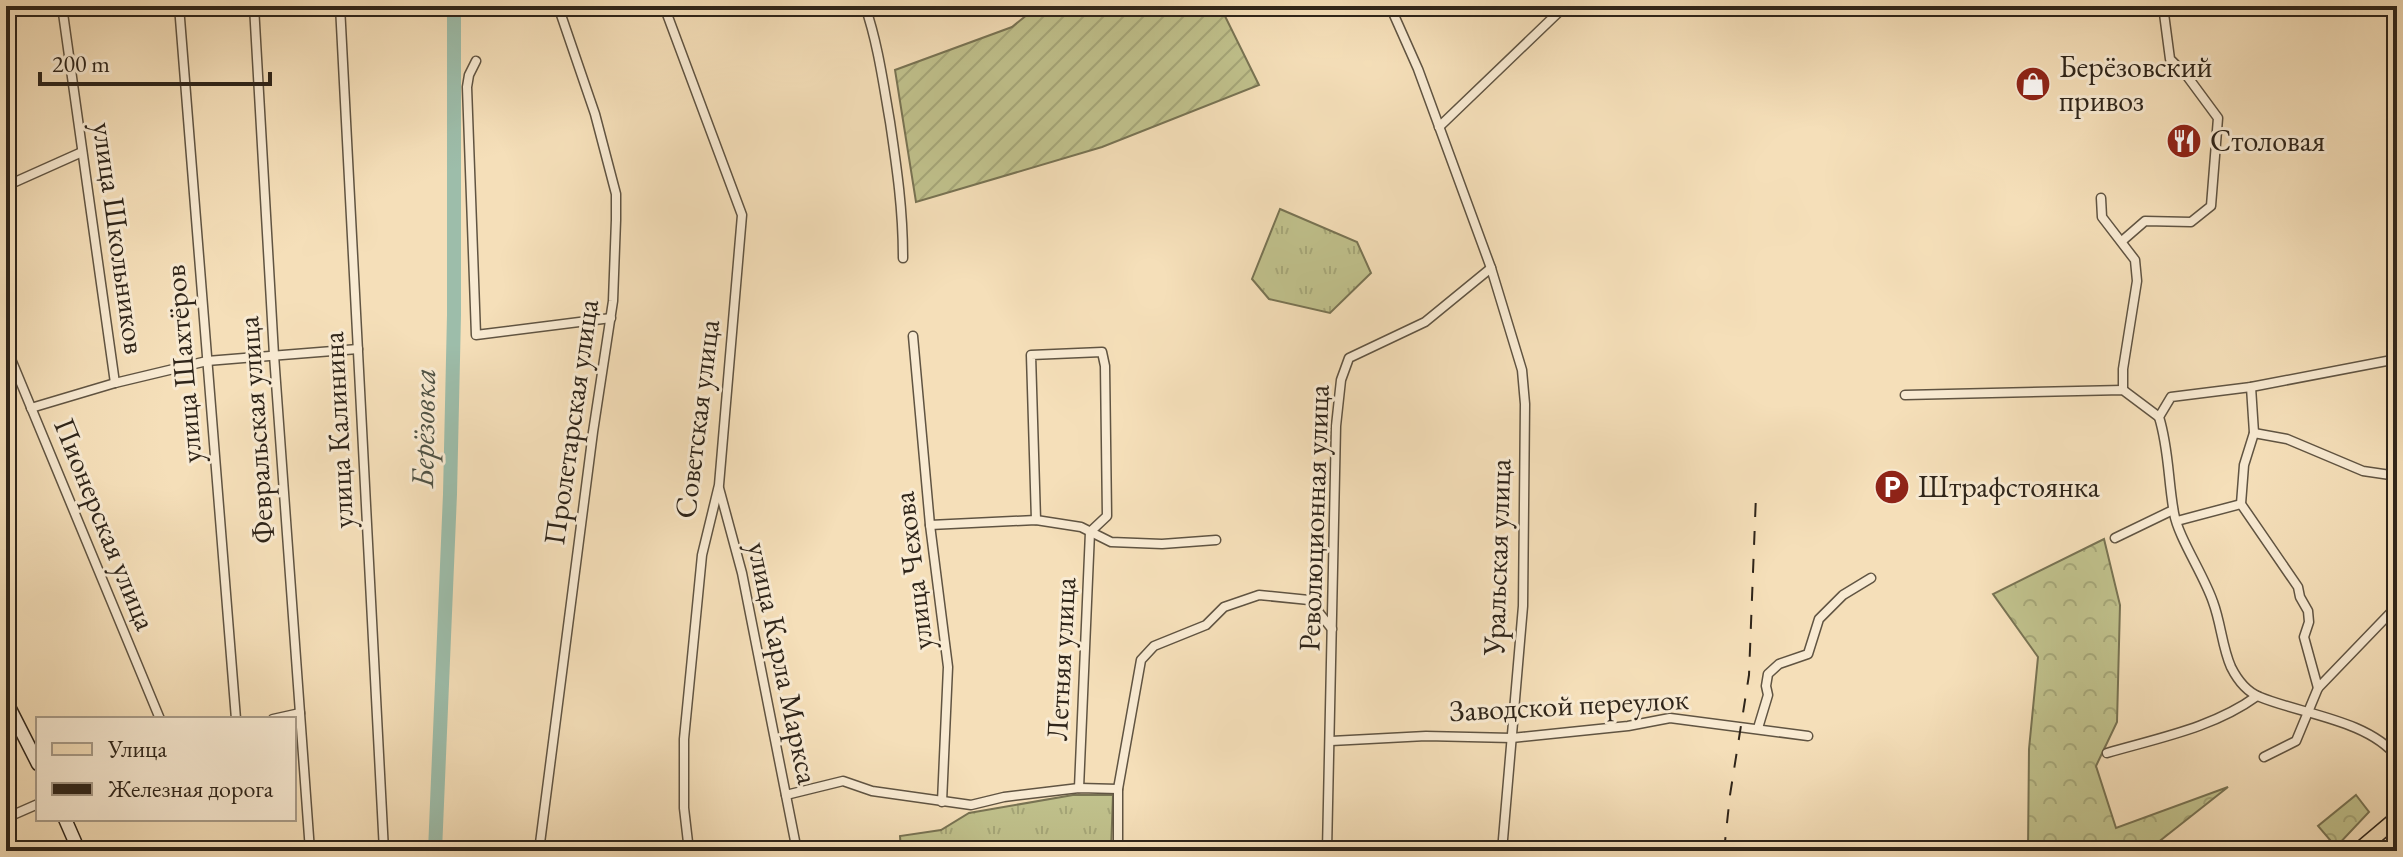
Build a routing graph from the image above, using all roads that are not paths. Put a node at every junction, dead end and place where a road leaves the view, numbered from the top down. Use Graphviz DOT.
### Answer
graph roads {
  1 [pos="62,6"];
  2 [pos="179,6"];
  3 [pos="254,6"];
  4 [pos="340,6"];
  5 [pos="558,6"];
  6 [pos="664,6"];
  7 [pos="865,6"];
  8 [pos="1390,6"];
  9 [pos="1565,6"];
  10 [pos="2163,6"];
  11 [pos="476,61"];
  12 [pos="1439,127"];
  13 [pos="82,152"];
  14 [pos="6,186"];
  15 [pos="2101,198"];
  16 [pos="2122,241"];
  17 [pos="903,258"];
  18 [pos="1491,268"];
  19 [pos="611,318"];
  20 [pos="913,336"];
  21 [pos="6,347"];
  22 [pos="358,349"];
  23 [pos="274,355"];
  24 [pos="2397,359"];
  25 [pos="207,361"];
  26 [pos="115,383"];
  27 [pos="2251,387"];
  28 [pos="2123,390"];
  29 [pos="1905,395"];
  30 [pos="31,408"];
  31 [pos="2159,417"];
  32 [pos="2254,433"];
  33 [pos="2397,476"];
  34 [pos="719,485"];
  35 [pos="2241,504"];
  36 [pos="2173,510"];
  37 [pos="1036,520"];
  38 [pos="2177,521"];
  39 [pos="930,525"];
  40 [pos="1090,532"];
  41 [pos="2115,538"];
  42 [pos="1216,540"];
  43 [pos="1871,578"];
  44 [pos="2397,606"];
  45 [pos="1332,630"];
  46 [pos="2318,688"];
  47 [pos="2257,696"];
  48 [pos="6,701"];
  49 [pos="2309,711"];
  50 [pos="300,713"];
  51 [pos="159,717"];
  52 [pos="236,717"];
  53 [pos="282,717"];
  54 [pos="1758,728"];
  55 [pos="1808,736"];
  56 [pos="1512,738"];
  57 [pos="1331,741"];
  58 [pos="2107,753"];
  59 [pos="2264,757"];
  60 [pos="2397,757"];
  61 [pos="36,760"];
  62 [pos="1079,788"];
  63 [pos="1118,789"];
  64 [pos="786,795"];
  65 [pos="942,802"];
  66 [pos="36,805"];
  67 [pos="6,818"];
  68 [pos="2397,818"];
  69 [pos="66,821"];
  70 [pos="79,851"];
  71 [pos="310,851"];
  72 [pos="384,851"];
  73 [pos="539,851"];
  74 [pos="689,851"];
  75 [pos="797,851"];
  76 [pos="1118,851"];
  77 [pos="1327,851"];
  78 [pos="1502,851"];
  79 [pos="2358,851"];
  1 -- 13 [label="street, улица Школьников"];
  2 -- 25 [label="street, улица Шахтёров"];
  3 -- 23 [label="street, Февральская улица"];
  4 -- 22 [label="street, улица Калинина"];
  5 -- 19 [label="street, Пролетарская улица"];
  6 -- 34 [label="street, Советская улица"];
  7 -- 17 [label="street"];
  8 -- 12 [label="street, Уральская улица"];
  9 -- 12 [label="street"];
  10 -- 16 [label="street"];
  11 -- 19 [label="street"];
  12 -- 18 [label="street, Уральская улица"];
  13 -- 14 [label="street"];
  13 -- 26 [label="street, улица Школьников"];
  15 -- 16 [label="street"];
  16 -- 28 [label="street"];
  18 -- 45 [label="street, Революционная улица"];
  18 -- 56 [label="street, Уральская улица"];
  19 -- 73 [label="street, Пролетарская улица"];
  20 -- 39 [label="street, улица Чехова"];
  21 -- 30 [label="street, Пионерская улица"];
  22 -- 23 [label="street"];
  22 -- 72 [label="street, улица Калинина"];
  23 -- 25 [label="street"];
  23 -- 50 [label="street, Февральская улица"];
  24 -- 27 [label="street"];
  25 -- 26 [label="street"];
  25 -- 52 [label="street, улица Шахтёров"];
  26 -- 30 [label="street"];
  27 -- 31 [label="street"];
  27 -- 32 [label="street"];
  28 -- 29 [label="street"];
  28 -- 31 [label="street"];
  30 -- 51 [label="street, Пионерская улица"];
  31 -- 36 [label="street"];
  32 -- 33 [label="street"];
  32 -- 35 [label="street"];
  34 -- 64 [label="street, улица Карла Маркса"];
  34 -- 74 [label="street, Советская улица"];
  35 -- 38 [label="street"];
  35 -- 46 [label="street"];
  36 -- 38 [label="street"];
  36 -- 41 [label="street"];
  37 -- 39 [label="street"];
  37 -- 40 [label="street"];
  37 -- 40 [label="street"];
  38 -- 47 [label="street"];
  39 -- 65 [label="street, улица Чехова"];
  40 -- 42 [label="street"];
  40 -- 62 [label="street, Летняя улица"];
  43 -- 54 [label="street"];
  44 -- 46 [label="street"];
  45 -- 57 [label="street, Революционная улица"];
  45 -- 63 [label="street"];
  46 -- 49 [label="street"];
  47 -- 49 [label="street"];
  47 -- 58 [label="street"];
  48 -- 61 [label="main road"];
  49 -- 59 [label="street"];
  49 -- 60 [label="street"];
  50 -- 53 [label="street"];
  50 -- 71 [label="street, Февральская улица"];
  54 -- 55 [label="street, Заводской переулок"];
  54 -- 56 [label="street, Заводской переулок"];
  56 -- 57 [label="street, Заводской переулок"];
  56 -- 78 [label="street, Уральская улица"];
  57 -- 77 [label="street, Революционная улица"];
  62 -- 63 [label="street"];
  62 -- 65 [label="street"];
  63 -- 76 [label="street"];
  64 -- 65 [label="street"];
  64 -- 75 [label="street, улица Карла Маркса"];
  66 -- 67 [label="street"];
  68 -- 79 [label="main road"];
  69 -- 70 [label="main road"];
}
